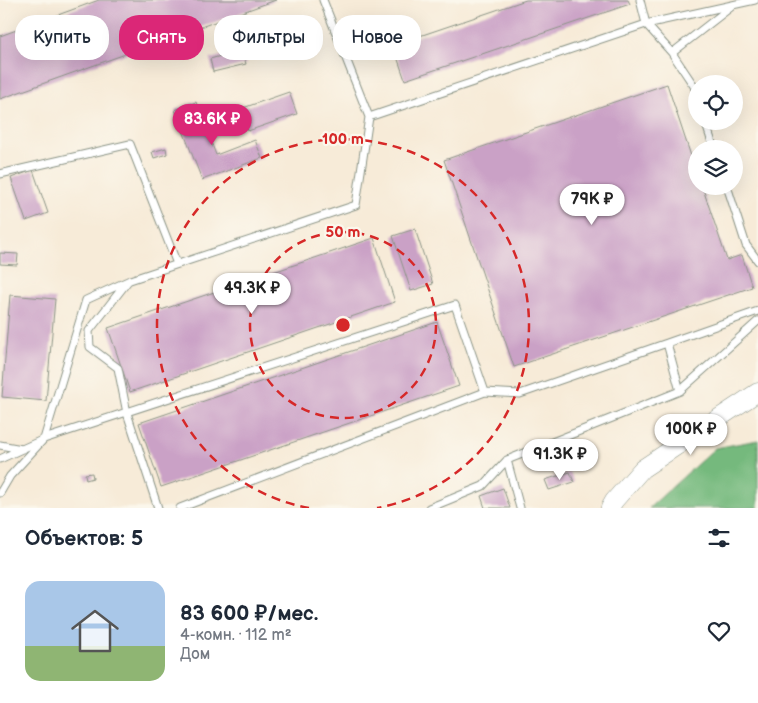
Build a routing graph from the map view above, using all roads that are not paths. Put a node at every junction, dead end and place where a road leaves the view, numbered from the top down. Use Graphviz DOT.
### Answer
graph roads {
  1 [pos="323,0"];
  2 [pos="640,0"];
  3 [pos="756,0"];
  4 [pos="734,5"];
  5 [pos="646,24"];
  6 [pos="672,53"];
  7 [pos="688,77"];
  8 [pos="369,117"];
  9 [pos="0,174"];
  10 [pos="730,195"];
  11 [pos="758,262"];
  12 [pos="177,264"];
  13 [pos="130,280"];
  14 [pos="758,311"];
  15 [pos="758,322"];
  16 [pos="667,343"];
  17 [pos="680,391"];
  18 [pos="485,392"];
  19 [pos="758,392"];
  20 [pos="127,413"];
  21 [pos="44,440"];
  22 [pos="0,445"];
  23 [pos="23,449"];
  24 [pos="0,459"];
  25 [pos="507,460"];
  26 [pos="0,494"];
  27 [pos="158,508"];
  28 [pos="180,508"];
  29 [pos="429,508"];
  30 [pos="520,508"];
  31 [pos="610,508"];
  1 -- 8 [label="lane"];
  2 -- 5 [label="lane"];
  3 -- 4 [label="lane"];
  4 -- 5 [label="lane"];
  4 -- 6 [label="lane"];
  5 -- 6 [label="lane"];
  5 -- 8 [label="lane"];
  6 -- 7 [label="lane"];
  8 -- 12 [label="lane"];
  9 -- 12 [label="lane"];
  10 -- 11 [label="lane"];
  12 -- 13 [label="lane"];
  13 -- 20 [label="lane"];
  13 -- 21 [label="lane"];
  14 -- 16 [label="lane"];
  15 -- 17 [label="lane"];
  16 -- 17 [label="lane"];
  16 -- 18 [label="lane"];
  17 -- 25 [label="lane"];
  18 -- 20 [label="lane"];
  18 -- 28 [label="lane"];
  19 -- 31 [label="street"];
  20 -- 21 [label="lane"];
  20 -- 27 [label="lane"];
  21 -- 23 [label="lane"];
  21 -- 26 [label="lane"];
  22 -- 23 [label="lane"];
  23 -- 24 [label="lane"];
  25 -- 29 [label="lane"];
  25 -- 30 [label="lane"];
}
